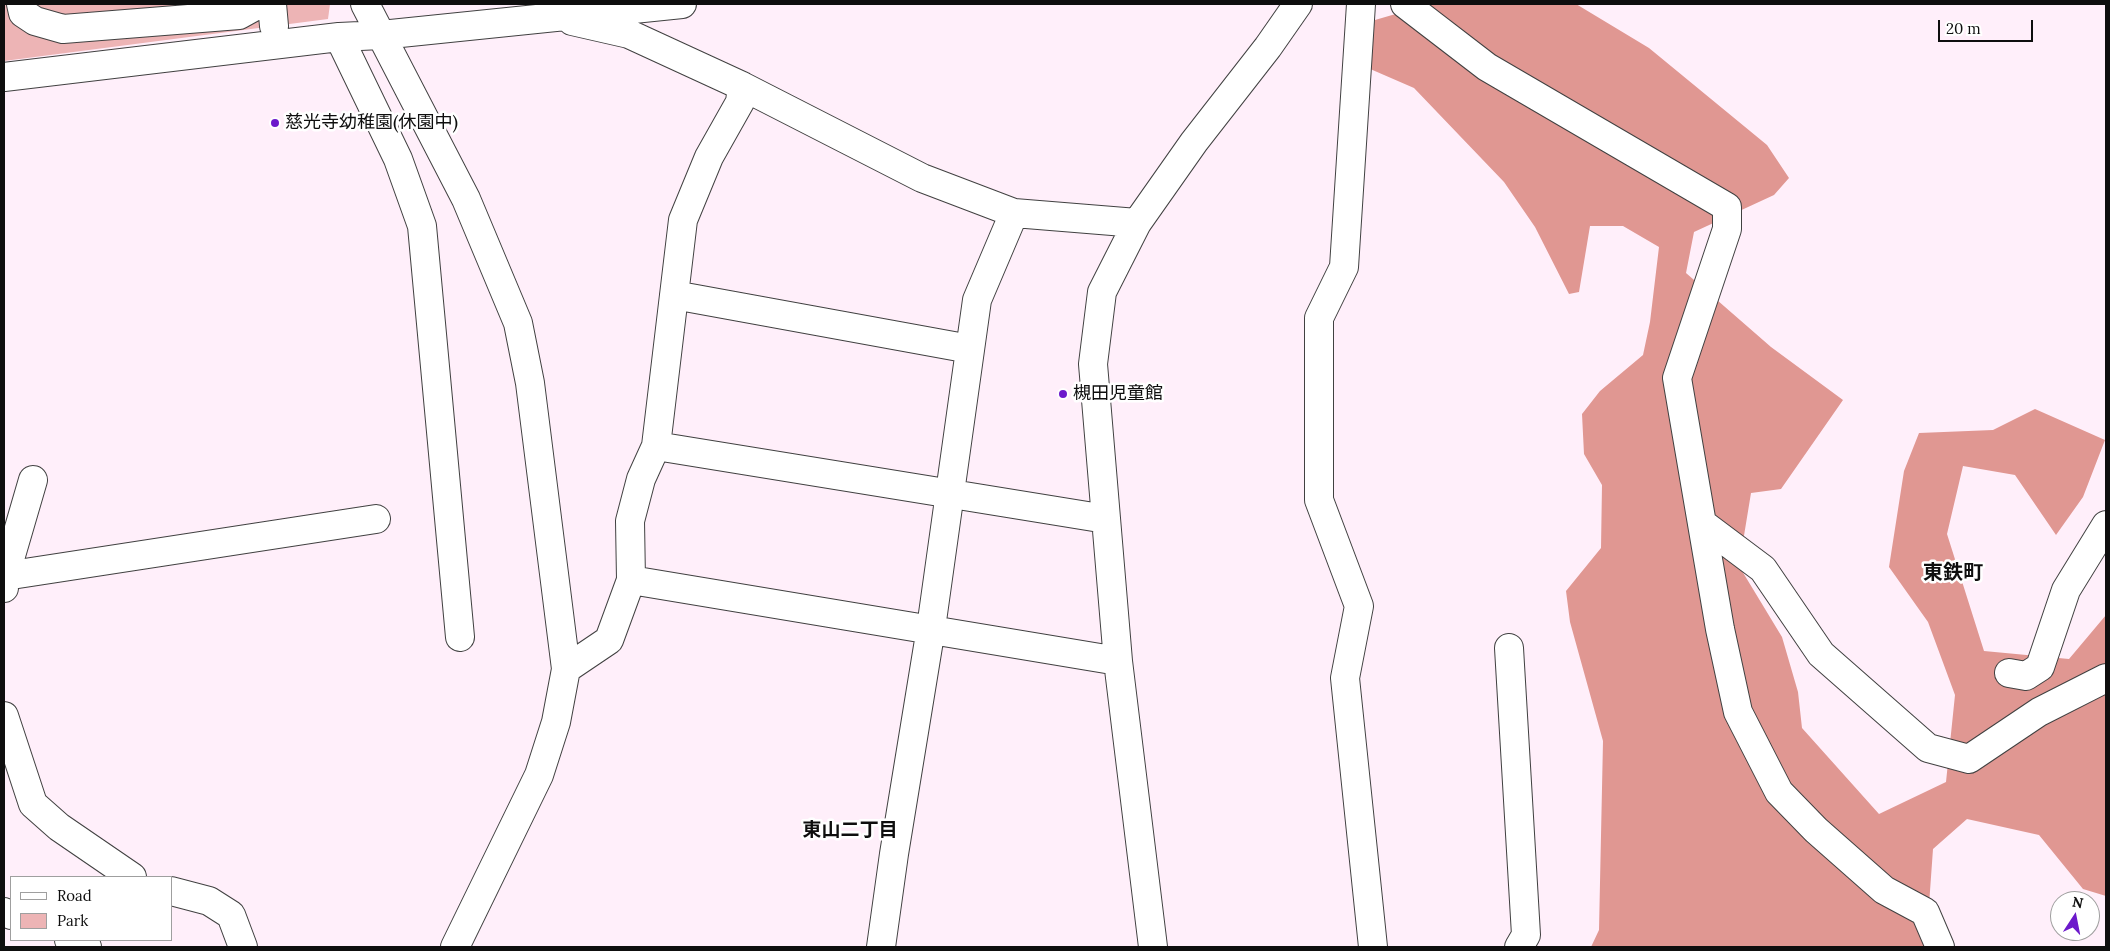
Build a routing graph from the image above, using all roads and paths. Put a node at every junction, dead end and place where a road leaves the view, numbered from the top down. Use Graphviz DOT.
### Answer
graph roads {
  1 [pos="21,4"];
  2 [pos="259,4"];
  3 [pos="365,4"];
  4 [pos="682,4"];
  5 [pos="1298,4"];
  6 [pos="1361,4"];
  7 [pos="1405,4"];
  8 [pos="549,16"];
  9 [pos="381,35"];
  10 [pos="339,37"];
  11 [pos="4,77"];
  12 [pos="742,86"];
  13 [pos="1014,213"];
  14 [pos="1137,223"];
  15 [pos="674,295"];
  16 [pos="970,349"];
  17 [pos="656,446"];
  18 [pos="33,480"];
  19 [pos="949,495"];
  20 [pos="376,519"];
  21 [pos="1106,519"];
  22 [pos="1703,524"];
  23 [pos="2106,525"];
  24 [pos="630,580"];
  25 [pos="4,582"];
  26 [pos="931,628"];
  27 [pos="460,637"];
  28 [pos="1509,648"];
  29 [pos="1118,661"];
  30 [pos="566,669"];
  31 [pos="2009,674"];
  32 [pos="2106,678"];
  33 [pos="4,716"];
  34 [pos="131,876"];
  35 [pos="172,891"];
  36 [pos="72,941"];
  37 [pos="87,947"];
  38 [pos="243,947"];
  39 [pos="455,947"];
  40 [pos="881,947"];
  41 [pos="1153,947"];
  42 [pos="1373,947"];
  43 [pos="1519,947"];
  44 [pos="1940,947"];
  1 -- 2 [label="street"];
  3 -- 9 [label="street"];
  4 -- 8 [label="street"];
  5 -- 14 [label="street"];
  6 -- 42 [label="street"];
  7 -- 22 [label="street"];
  8 -- 9 [label="street"];
  8 -- 12 [label="street"];
  9 -- 10 [label="street"];
  9 -- 30 [label="street"];
  10 -- 11 [label="street"];
  10 -- 27 [label="street"];
  12 -- 13 [label="street"];
  12 -- 15 [label="street"];
  13 -- 14 [label="street"];
  13 -- 16 [label="street"];
  14 -- 21 [label="street"];
  15 -- 16 [label="street"];
  15 -- 17 [label="street"];
  16 -- 19 [label="street"];
  17 -- 19 [label="street"];
  17 -- 24 [label="street"];
  18 -- 25 [label="street"];
  19 -- 21 [label="street"];
  19 -- 26 [label="street"];
  20 -- 25 [label="street"];
  21 -- 29 [label="street"];
  22 -- 32 [label="street"];
  22 -- 44 [label="street"];
  23 -- 31 [label="street"];
  24 -- 26 [label="street"];
  24 -- 30 [label="street"];
  26 -- 29 [label="street"];
  26 -- 40 [label="street"];
  28 -- 43 [label="street"];
  29 -- 41 [label="street"];
  30 -- 39 [label="street"];
  33 -- 34 [label="street"];
  35 -- 38 [label="street"];
  36 -- 37 [label="street"];
}
